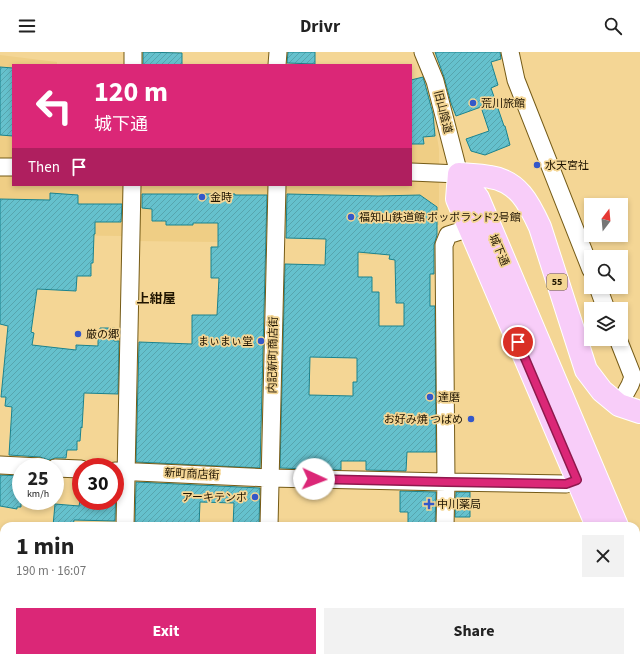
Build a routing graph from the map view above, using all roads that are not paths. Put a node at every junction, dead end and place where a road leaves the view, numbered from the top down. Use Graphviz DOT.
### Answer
graph roads {
  1 [pos="133,52"];
  2 [pos="278,52"];
  3 [pos="424,52"];
  4 [pos="510,52"];
  5 [pos="133,64"];
  6 [pos="277,64"];
  7 [pos="0,167"];
  8 [pos="12,167"];
  9 [pos="412,172"];
  10 [pos="459,174"];
  11 [pos="132,186"];
  12 [pos="277,186"];
  13 [pos="470,228"];
  14 [pos="584,252"];
  15 [pos="621,346"];
  16 [pos="619,405"];
  17 [pos="640,412"];
  18 [pos="121,458"];
  19 [pos="0,465"];
  20 [pos="12,466"];
  21 [pos="124,471"];
  22 [pos="586,477"];
  23 [pos="270,478"];
  24 [pos="446,482"];
  25 [pos="124,510"];
  26 [pos="125,522"];
  27 [pos="269,522"];
  28 [pos="445,522"];
  29 [pos="596,522"];
  30 [pos="614,522"];
  1 -- 5 [label="street"];
  2 -- 6 [label="street"];
  3 -- 10 [label="street, 旧山陰道"];
  4 -- 14 [label="street"];
  7 -- 8 [label="street"];
  9 -- 10 [label="street"];
  10 -- 13 [label="main road, 城下通"];
  10 -- 16 [label="main road, 55"];
  10 -- 22 [label="main road, 城下通"];
  11 -- 18 [label="street"];
  12 -- 23 [label="street, 内記新町商店街"];
  13 -- 22 [label="main road, 城下通"];
  13 -- 24 [label="street"];
  15 -- 16 [label="street"];
  16 -- 17 [label="main road, 55"];
  19 -- 20 [label="street"];
  21 -- 23 [label="street, 新町商店街"];
  22 -- 24 [label="street, 新町商店街"];
  22 -- 29 [label="main road, 城下通"];
  22 -- 30 [label="main road, 城下通"];
  23 -- 24 [label="street, 新町商店街"];
  23 -- 27 [label="street, 内記新町商店街"];
  24 -- 28 [label="street"];
  25 -- 26 [label="street"];
}
